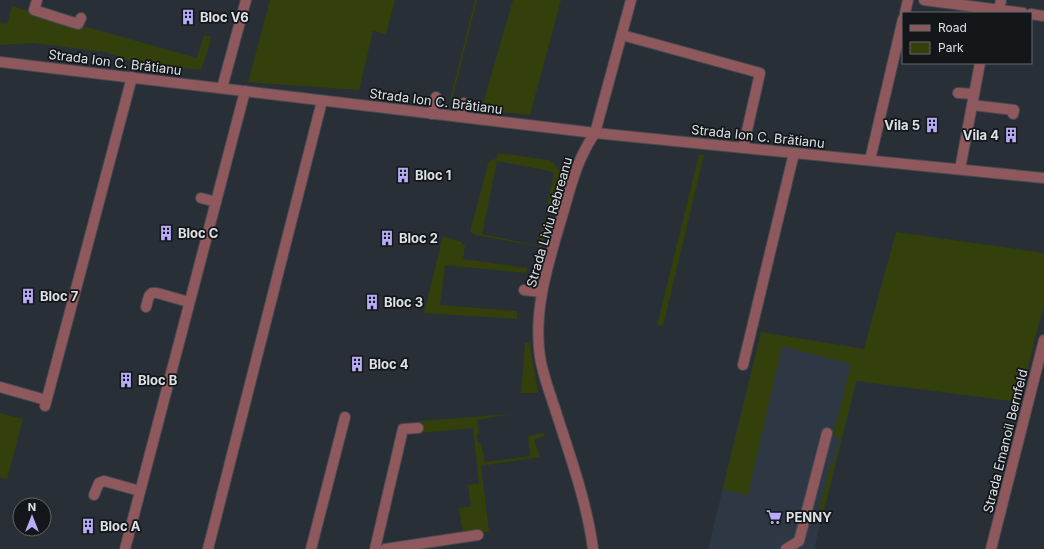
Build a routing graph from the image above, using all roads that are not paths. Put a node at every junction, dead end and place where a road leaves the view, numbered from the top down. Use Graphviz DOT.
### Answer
graph roads {
  1 [pos="37,0"];
  2 [pos="246,0"];
  3 [pos="632,0"];
  4 [pos="908,0"];
  5 [pos="924,0"];
  6 [pos="1000,5"];
  7 [pos="904,12"];
  8 [pos="1020,12"];
  9 [pos="1032,14"];
  10 [pos="1044,16"];
  11 [pos="81,18"];
  12 [pos="902,23"];
  13 [pos="622,35"];
  14 [pos="0,62"];
  15 [pos="980,64"];
  16 [pos="132,78"];
  17 [pos="222,88"];
  18 [pos="245,91"];
  19 [pos="958,93"];
  20 [pos="974,94"];
  21 [pos="436,96"];
  22 [pos="322,100"];
  23 [pos="464,103"];
  24 [pos="972,105"];
  25 [pos="432,114"];
  26 [pos="1014,114"];
  27 [pos="461,117"];
  28 [pos="595,134"];
  29 [pos="743,148"];
  30 [pos="794,153"];
  31 [pos="870,160"];
  32 [pos="960,169"];
  33 [pos="1044,178"];
  34 [pos="201,198"];
  35 [pos="216,202"];
  36 [pos="539,257"];
  37 [pos="549,259"];
  38 [pos="524,290"];
  39 [pos="542,292"];
  40 [pos="190,302"];
  41 [pos="146,307"];
  42 [pos="1044,340"];
  43 [pos="743,366"];
  44 [pos="0,387"];
  45 [pos="345,417"];
  46 [pos="418,428"];
  47 [pos="827,432"];
  48 [pos="140,490"];
  49 [pos="94,495"];
  50 [pos="478,535"];
  51 [pos="125,549"];
  52 [pos="208,549"];
  53 [pos="311,549"];
  54 [pos="375,549"];
  55 [pos="385,549"];
  56 [pos="593,549"];
  57 [pos="786,549"];
  58 [pos="991,549"];
  1 -- 11 [label="street"];
  2 -- 17 [label="street"];
  3 -- 13 [label="street, Strada Liviu Rebreanu"];
  4 -- 7 [label="street"];
  5 -- 6 [label="street"];
  6 -- 8 [label="street"];
  9 -- 10 [label="street"];
  12 -- 31 [label="street"];
  13 -- 28 [label="street, Strada Liviu Rebreanu"];
  13 -- 29 [label="street"];
  14 -- 16 [label="street, Strada Ion C. Brătianu"];
  15 -- 20 [label="street"];
  16 -- 17 [label="street, Strada Ion C. Brătianu"];
  16 -- 44 [label="street"];
  17 -- 18 [label="street, Strada Ion C. Brătianu"];
  18 -- 22 [label="street, Strada Ion C. Brătianu"];
  18 -- 35 [label="street"];
  19 -- 20 [label="street"];
  20 -- 24 [label="street"];
  21 -- 25 [label="street"];
  22 -- 25 [label="street, Strada Ion C. Brătianu"];
  22 -- 52 [label="street"];
  23 -- 27 [label="street"];
  24 -- 26 [label="street"];
  24 -- 32 [label="street"];
  25 -- 27 [label="street, Strada Ion C. Brătianu"];
  27 -- 28 [label="street, Strada Ion C. Brătianu"];
  28 -- 29 [label="street, Strada Ion C. Brătianu"];
  28 -- 37 [label="street, Strada Liviu Rebreanu"];
  29 -- 30 [label="street, Strada Ion C. Brătianu"];
  30 -- 31 [label="street, Strada Ion C. Brătianu"];
  30 -- 43 [label="street"];
  31 -- 32 [label="street, Strada Ion C. Brătianu"];
  32 -- 33 [label="street, Strada Ion C. Brătianu"];
  34 -- 35 [label="street"];
  35 -- 40 [label="street"];
  36 -- 37 [label="street"];
  37 -- 39 [label="street, Strada Liviu Rebreanu"];
  38 -- 39 [label="street"];
  39 -- 56 [label="street, Strada Liviu Rebreanu"];
  40 -- 41 [label="street"];
  40 -- 48 [label="street"];
  42 -- 58 [label="street, Strada Emanoil Bernfeld"];
  45 -- 53 [label="street"];
  46 -- 54 [label="street"];
  47 -- 57 [label="street"];
  48 -- 49 [label="street"];
  48 -- 51 [label="street"];
  50 -- 55 [label="street"];
}
